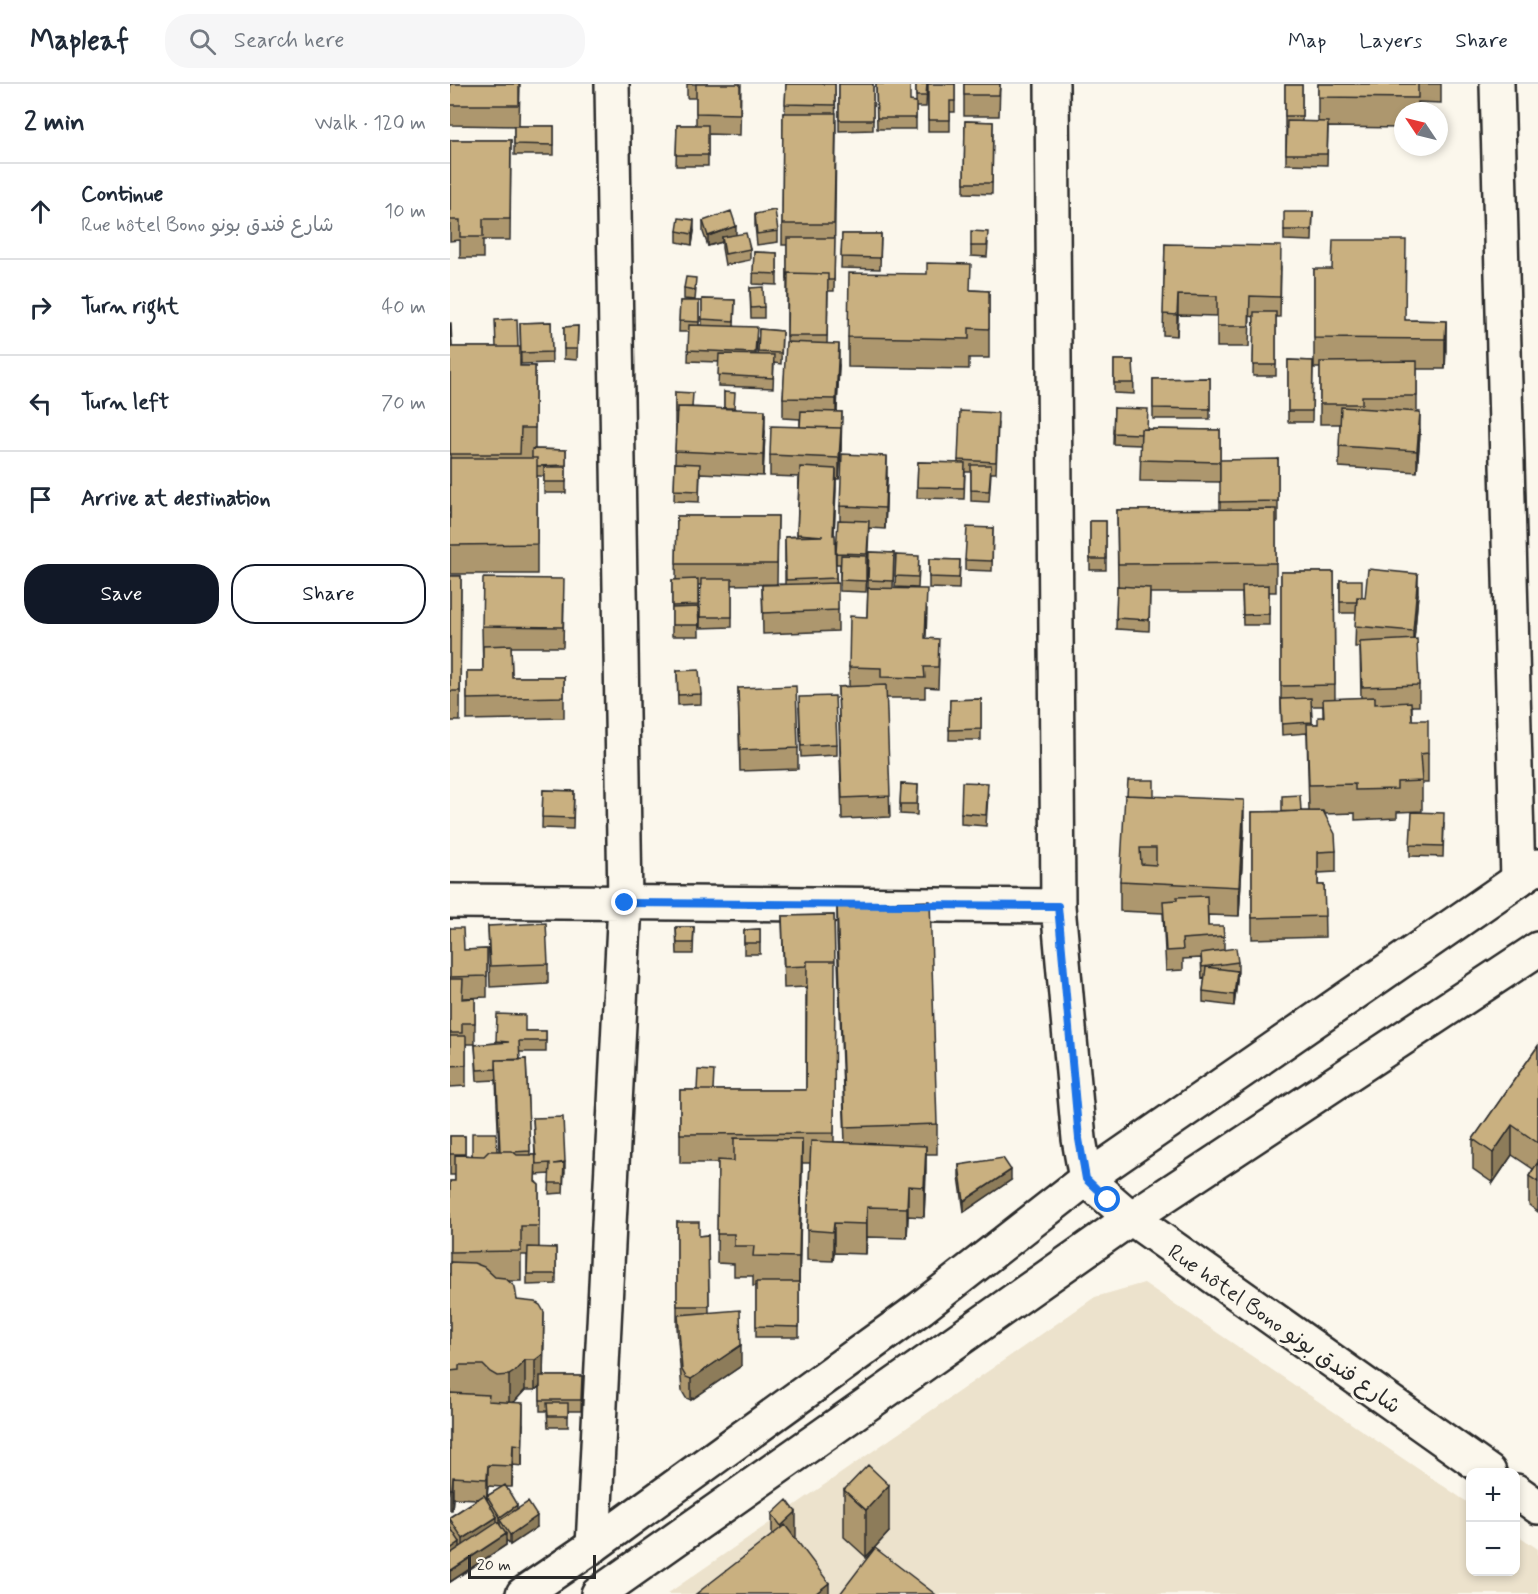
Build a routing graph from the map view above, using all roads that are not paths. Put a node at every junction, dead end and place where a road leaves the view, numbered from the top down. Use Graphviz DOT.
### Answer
graph roads {
  1 [pos="612,84"];
  2 [pos="1052,84"];
  3 [pos="1497,84"];
  4 [pos="1528,873"];
  5 [pos="450,901"];
  6 [pos="625,903"];
  7 [pos="1058,906"];
  8 [pos="1538,948"];
  9 [pos="1086,1179"];
  10 [pos="1131,1218"];
  11 [pos="1482,1468"];
  12 [pos="1520,1495"];
  13 [pos="1538,1508"];
  14 [pos="593,1546"];
  15 [pos="524,1594"];
  16 [pos="598,1594"];
  1 -- 6 [label="street"];
  2 -- 7 [label="street"];
  3 -- 4 [label="street"];
  4 -- 9 [label="street"];
  5 -- 6 [label="street"];
  6 -- 7 [label="street"];
  6 -- 14 [label="street"];
  7 -- 9 [label="street"];
  8 -- 10 [label="street"];
  9 -- 10 [label="street, Rue hôtel Bono شارع فندق بونو"];
  9 -- 14 [label="street"];
  10 -- 11 [label="street, Rue hôtel Bono شارع فندق بونو"];
  10 -- 16 [label="street"];
  12 -- 13 [label="street"];
  14 -- 15 [label="street"];
}
